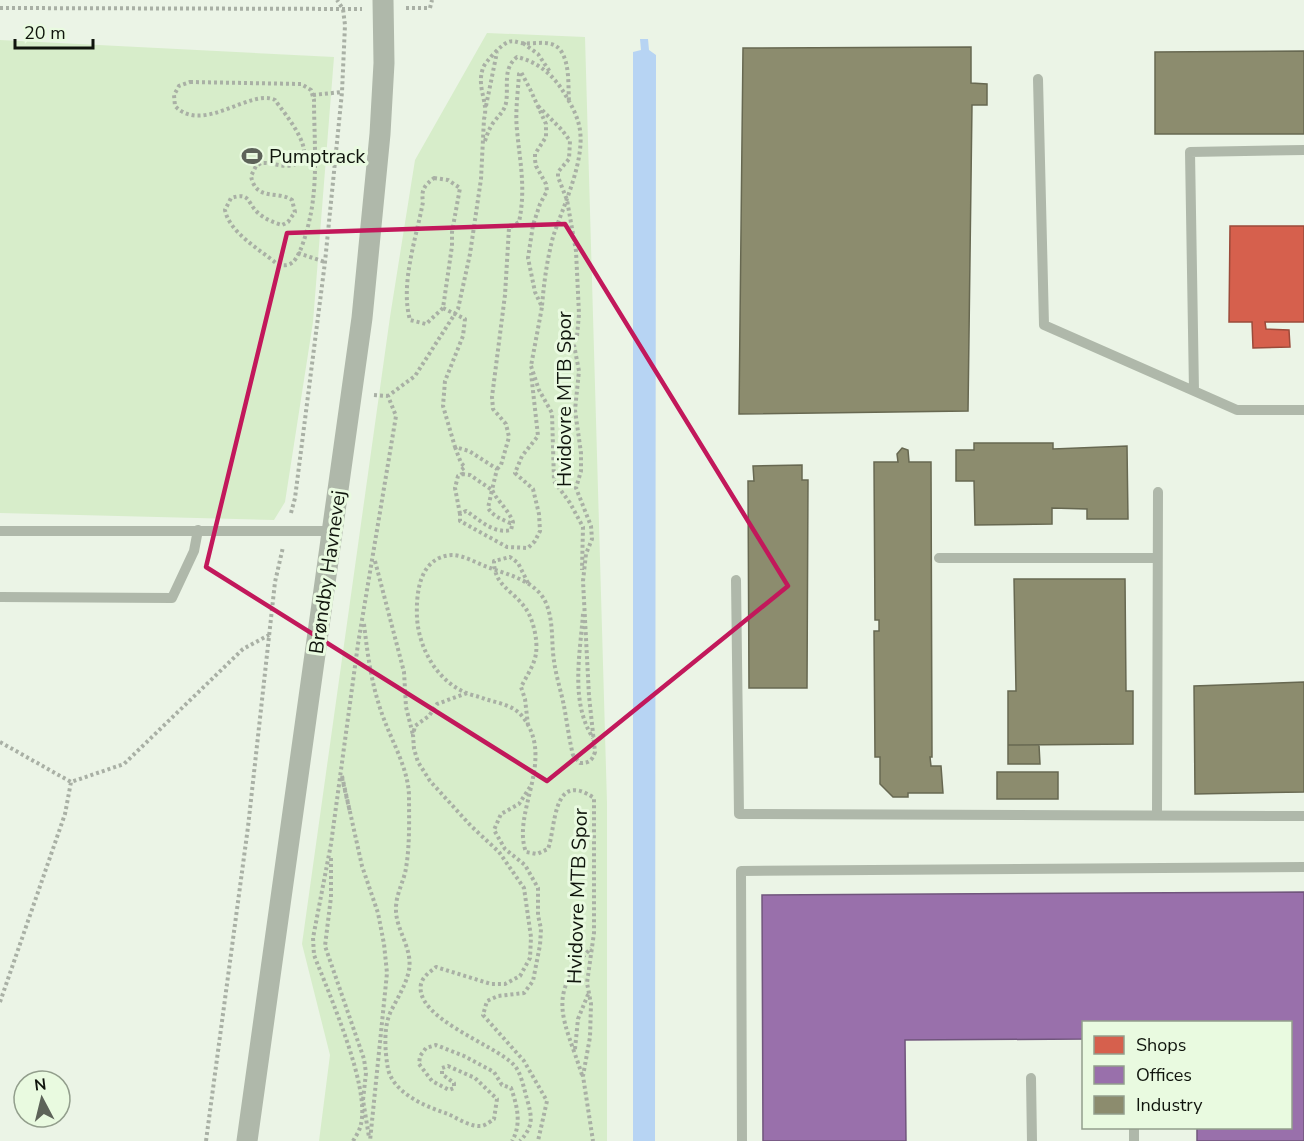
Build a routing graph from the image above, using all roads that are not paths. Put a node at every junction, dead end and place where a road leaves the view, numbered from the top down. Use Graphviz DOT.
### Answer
graph roads {
  1 [pos="383,4"];
  2 [pos="1038,79"];
  3 [pos="1304,150"];
  4 [pos="1194,391"];
  5 [pos="1304,410"];
  6 [pos="1158,492"];
  7 [pos="198,530"];
  8 [pos="0,531"];
  9 [pos="333,531"];
  10 [pos="939,558"];
  11 [pos="1157,558"];
  12 [pos="736,580"];
  13 [pos="0,597"];
  14 [pos="1157,815"];
  15 [pos="1304,816"];
  16 [pos="1304,867"];
  17 [pos="1031,1078"];
  18 [pos="247,1141"];
  19 [pos="742,1141"];
  20 [pos="1032,1141"];
  1 -- 9 [label="street, Brøndby Havnevej"];
  2 -- 4 [label="lane"];
  3 -- 4 [label="lane"];
  4 -- 5 [label="lane"];
  6 -- 11 [label="lane"];
  7 -- 8 [label="lane"];
  7 -- 9 [label="lane"];
  7 -- 13 [label="lane"];
  9 -- 18 [label="street, Brøndby Havnevej"];
  10 -- 11 [label="lane"];
  11 -- 14 [label="lane"];
  12 -- 14 [label="lane"];
  14 -- 15 [label="lane"];
  16 -- 19 [label="lane"];
  17 -- 20 [label="lane"];
}
